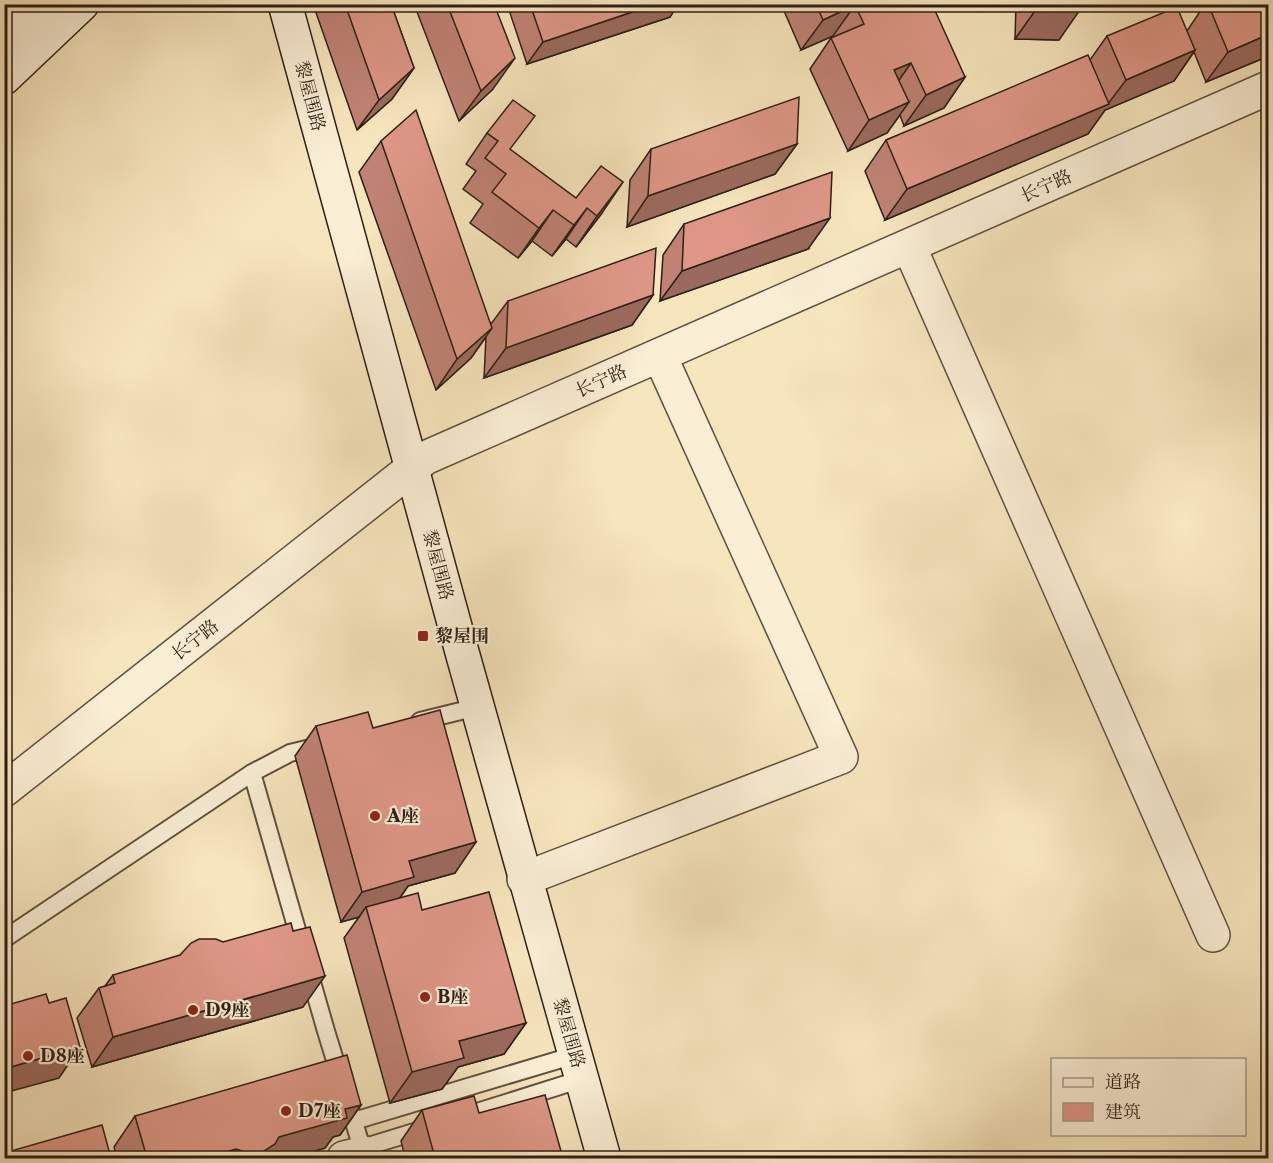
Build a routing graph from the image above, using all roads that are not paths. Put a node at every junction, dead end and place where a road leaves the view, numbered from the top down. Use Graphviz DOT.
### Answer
graph roads {
  1 [pos="41,4"];
  2 [pos="82,4"];
  3 [pos="285,4"];
  4 [pos="4,39"];
  5 [pos="4,78"];
  6 [pos="1269,88"];
  7 [pos="909,246"];
  8 [pos="660,356"];
  9 [pos="412,469"];
  10 [pos="477,707"];
  11 [pos="400,726"];
  12 [pos="334,742"];
  13 [pos="252,772"];
  14 [pos="4,790"];
  15 [pos="524,879"];
  16 [pos="1214,935"];
  17 [pos="4,939"];
  18 [pos="579,1067"];
  19 [pos="354,1121"];
  20 [pos="359,1155"];
  21 [pos="604,1158"];
  1 -- 4 [label="street"];
  2 -- 5 [label="street"];
  3 -- 9 [label="street, 黎屋围路"];
  6 -- 7 [label="street, 长宁路"];
  7 -- 8 [label="street, 长宁路"];
  7 -- 16 [label="street"];
  8 -- 9 [label="street, 长宁路"];
  8 -- 15 [label="street"];
  9 -- 10 [label="street, 黎屋围路"];
  9 -- 14 [label="street, 长宁路"];
  10 -- 11 [label="lane"];
  10 -- 15 [label="street, 黎屋围路"];
  12 -- 13 [label="lane"];
  13 -- 17 [label="lane"];
  13 -- 19 [label="lane"];
  15 -- 18 [label="street, 黎屋围路"];
  18 -- 19 [label="lane"];
  18 -- 20 [label="lane"];
  18 -- 21 [label="street, 黎屋围路"];
  19 -- 20 [label="lane"];
}
